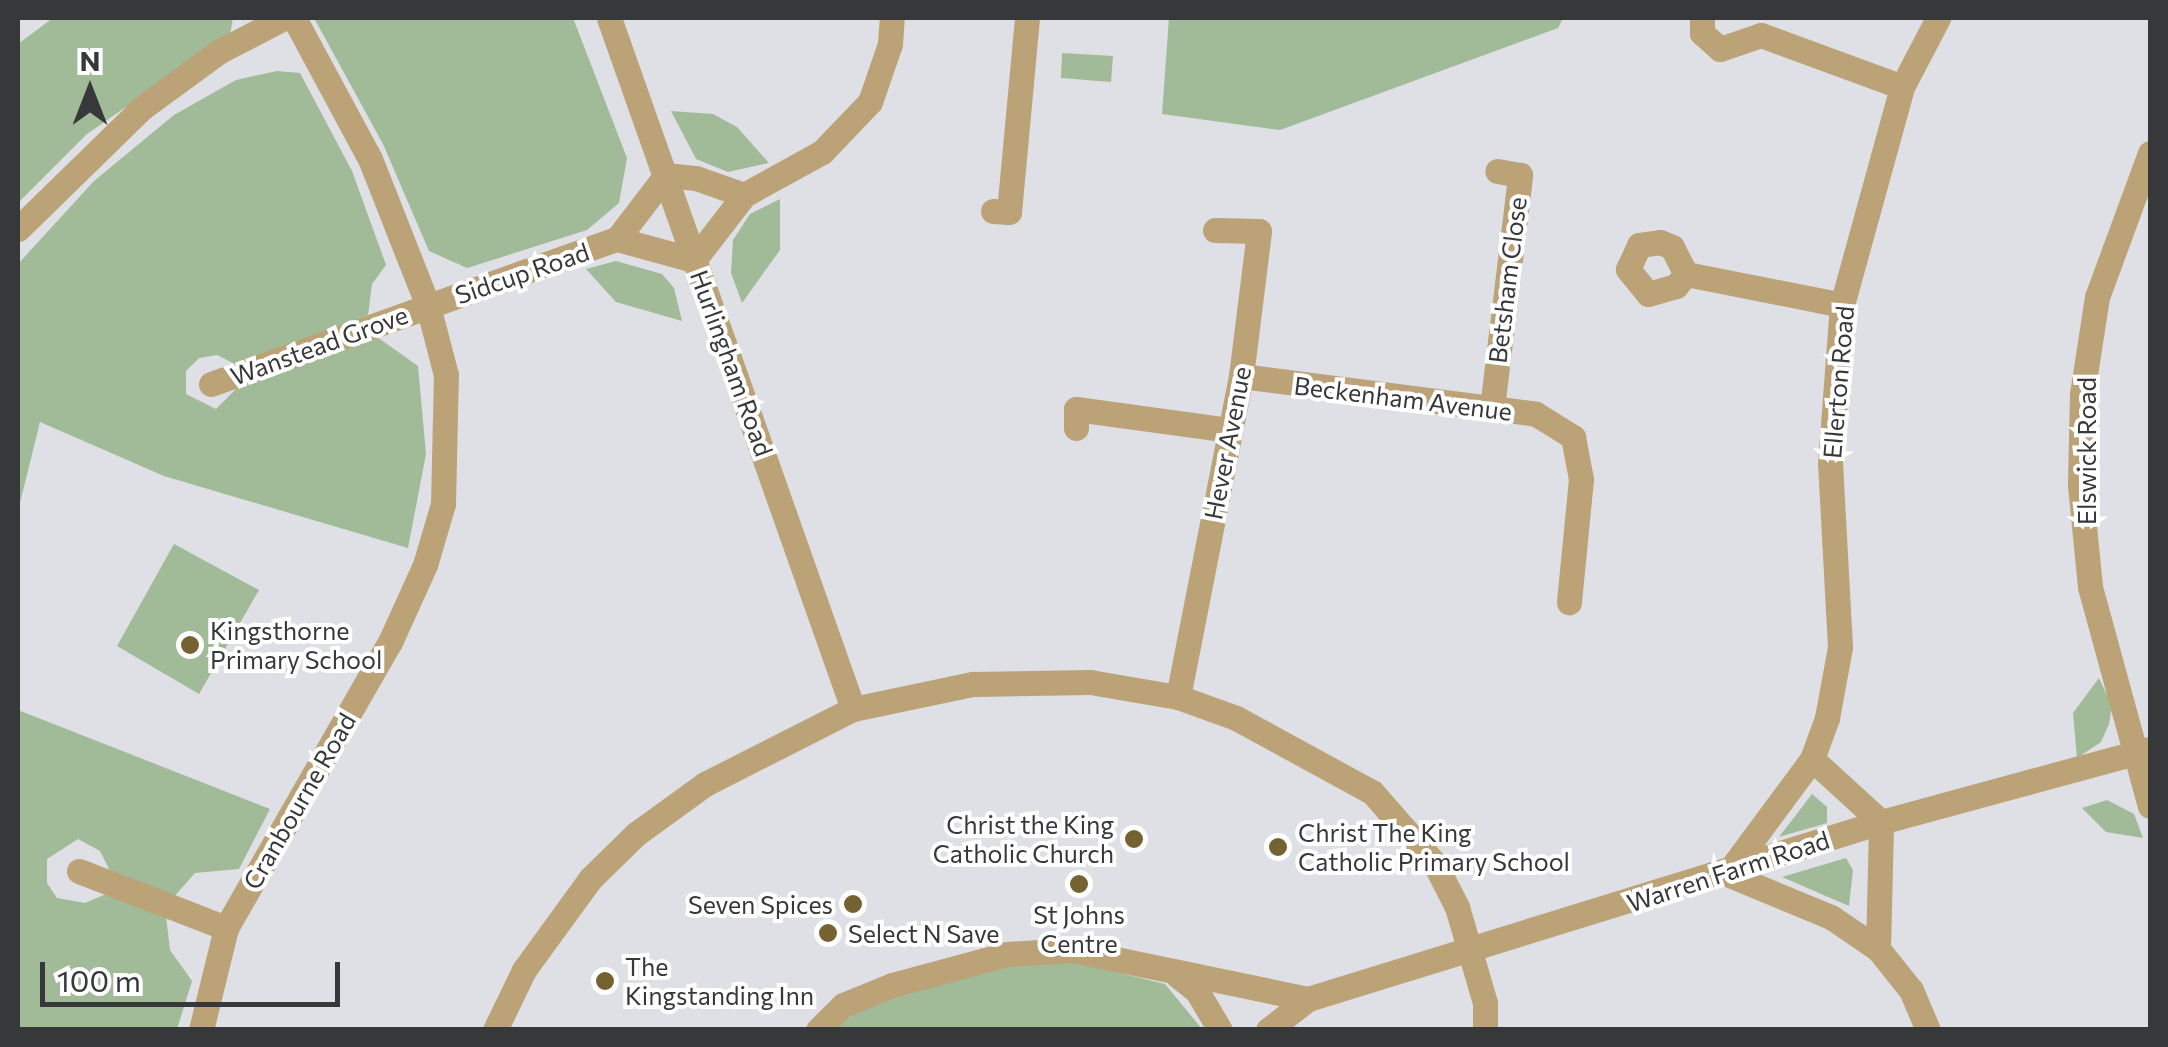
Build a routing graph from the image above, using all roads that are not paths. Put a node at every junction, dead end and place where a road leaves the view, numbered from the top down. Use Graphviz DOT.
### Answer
graph roads {
  1 [pos="284,18"];
  2 [pos="294,18"];
  3 [pos="609,18"];
  4 [pos="892,18"];
  5 [pos="1028,18"];
  6 [pos="1702,18"];
  7 [pos="1938,18"];
  8 [pos="1758,26"];
  9 [pos="1902,87"];
  10 [pos="2150,153"];
  11 [pos="1497,171"];
  12 [pos="666,175"];
  13 [pos="744,195"];
  14 [pos="992,211"];
  15 [pos="18,229"];
  16 [pos="1215,230"];
  17 [pos="617,239"];
  18 [pos="694,260"];
  19 [pos="1686,274"];
  20 [pos="1842,305"];
  21 [pos="428,306"];
  22 [pos="1241,376"];
  23 [pos="211,384"];
  24 [pos="1492,408"];
  25 [pos="1076,428"];
  26 [pos="1229,430"];
  27 [pos="1569,602"];
  28 [pos="1178,697"];
  29 [pos="853,709"];
  30 [pos="2143,751"];
  31 [pos="1812,759"];
  32 [pos="2150,806"];
  33 [pos="1881,822"];
  34 [pos="79,871"];
  35 [pos="1726,874"];
  36 [pos="226,928"];
  37 [pos="1472,949"];
  38 [pos="1878,949"];
  39 [pos="1178,976"];
  40 [pos="1308,999"];
  41 [pos="201,1030"];
  42 [pos="494,1030"];
  43 [pos="818,1030"];
  44 [pos="1220,1030"];
  45 [pos="1268,1030"];
  46 [pos="1485,1030"];
  47 [pos="1928,1030"];
  1 -- 15 [label="street"];
  2 -- 21 [label="street, Cranbourne Road"];
  3 -- 12 [label="street, Hurlingham Road"];
  4 -- 13 [label="street"];
  5 -- 14 [label="street"];
  6 -- 8 [label="street"];
  7 -- 9 [label="street, Ellerton Road"];
  8 -- 9 [label="street"];
  9 -- 20 [label="street, Ellerton Road"];
  10 -- 30 [label="street, Elswick Road"];
  11 -- 24 [label="street, Betsham Close"];
  12 -- 13 [label="street"];
  12 -- 17 [label="street, Sidcup Road"];
  12 -- 18 [label="street, Hurlingham Road"];
  13 -- 18 [label="street"];
  16 -- 22 [label="street, Hever Avenue"];
  17 -- 18 [label="street, Sidcup Road"];
  17 -- 21 [label="street, Sidcup Road"];
  18 -- 29 [label="street, Hurlingham Road"];
  19 -- 20 [label="street"];
  20 -- 31 [label="street, Ellerton Road"];
  21 -- 23 [label="street, Wanstead Grove"];
  21 -- 36 [label="street, Cranbourne Road"];
  22 -- 24 [label="street, Beckenham Avenue"];
  22 -- 26 [label="street, Hever Avenue"];
  24 -- 27 [label="street, Beckenham Avenue"];
  25 -- 26 [label="street"];
  26 -- 28 [label="street, Hever Avenue"];
  28 -- 29 [label="street"];
  28 -- 37 [label="street"];
  29 -- 42 [label="street"];
  30 -- 32 [label="street, Elswick Road"];
  30 -- 33 [label="street, Warren Farm Road"];
  31 -- 33 [label="street"];
  31 -- 35 [label="street, Ellerton Road"];
  33 -- 35 [label="street, Warren Farm Road"];
  33 -- 38 [label="street"];
  34 -- 36 [label="street"];
  35 -- 37 [label="street, Warren Farm Road"];
  35 -- 38 [label="street"];
  36 -- 41 [label="street, Cranbourne Road"];
  37 -- 40 [label="street, Warren Farm Road"];
  37 -- 46 [label="street"];
  38 -- 47 [label="street"];
  39 -- 40 [label="street, Warren Farm Road"];
  39 -- 43 [label="street, Warren Farm Road"];
  39 -- 44 [label="street"];
  40 -- 45 [label="street, Warren Farm Road"];
}
